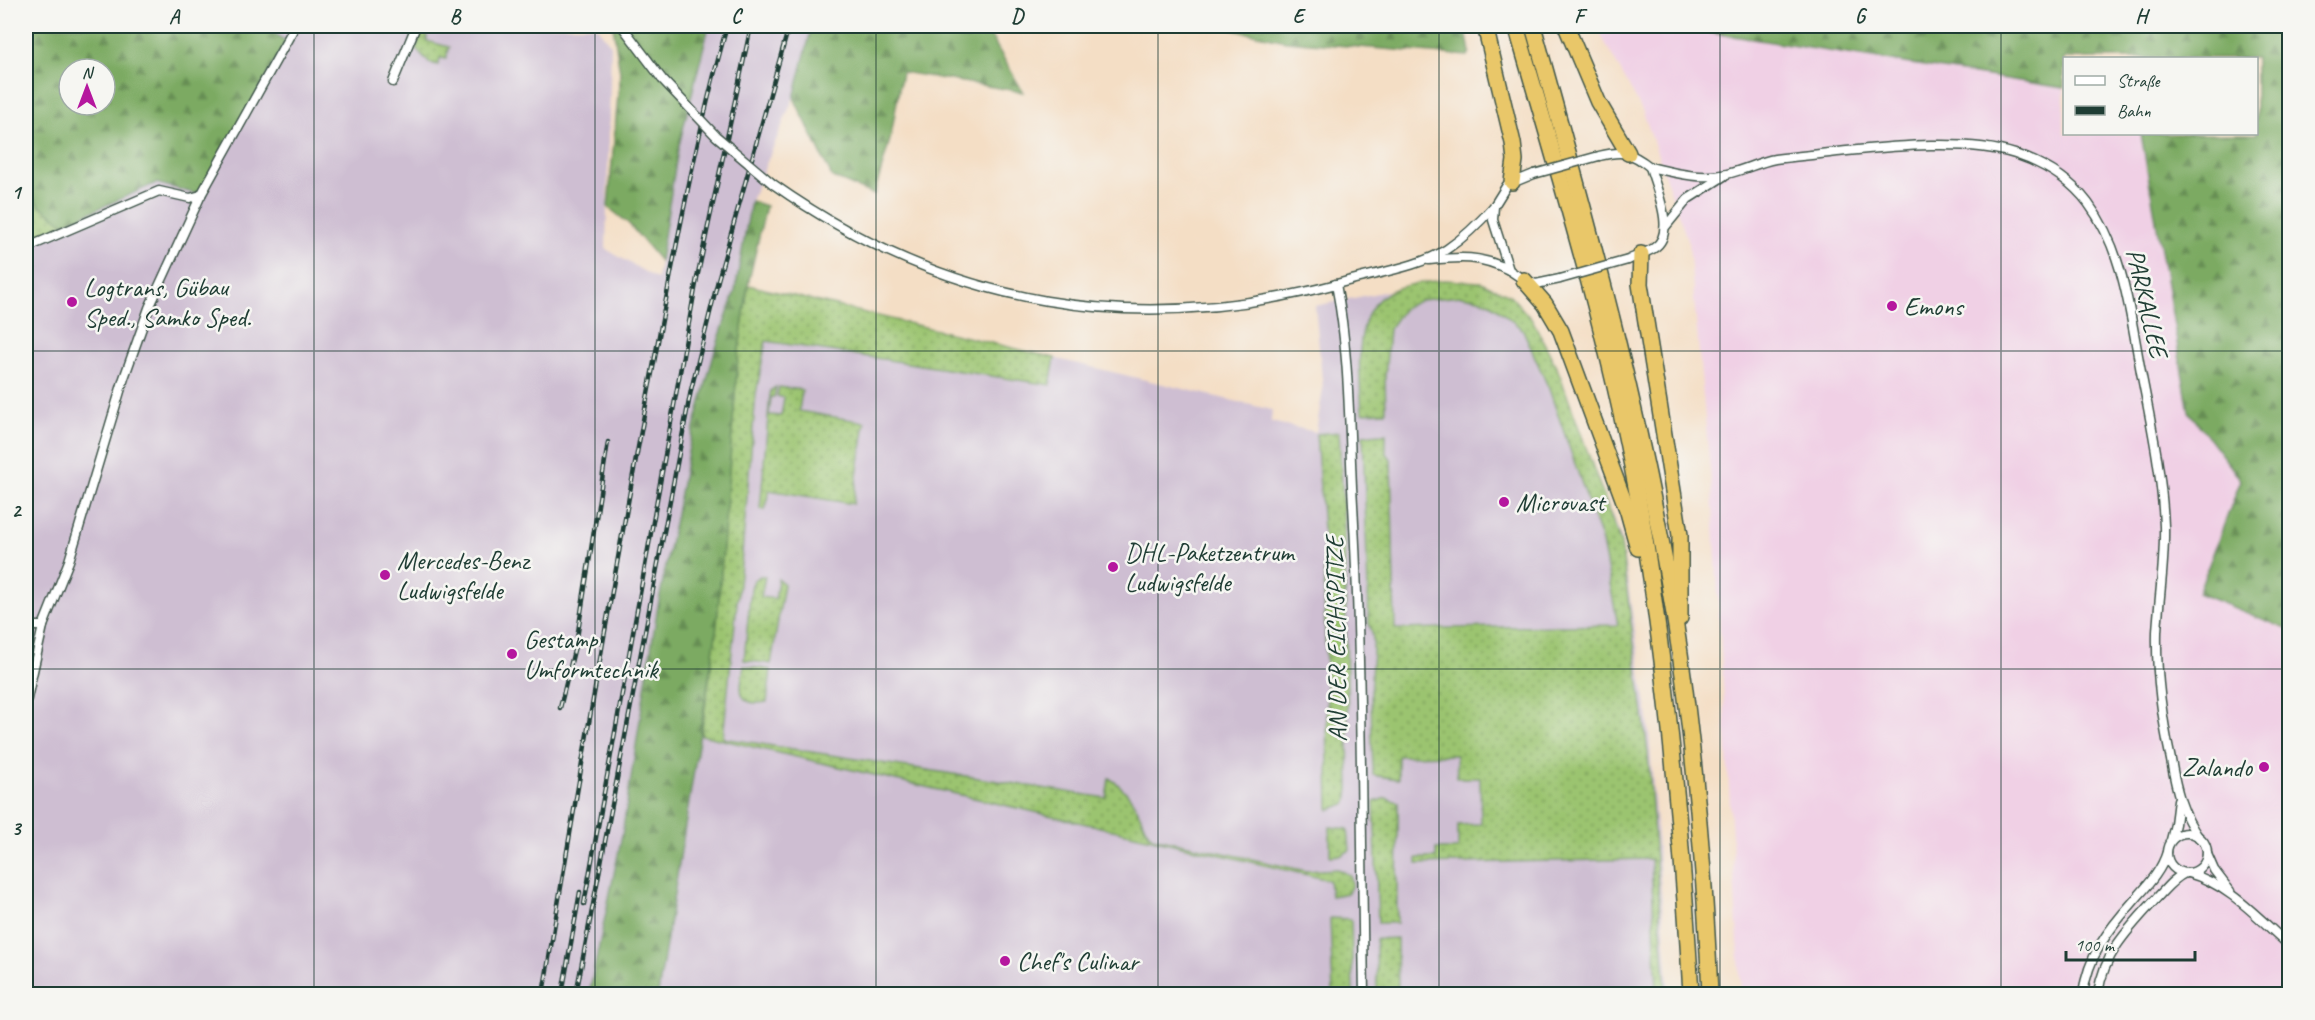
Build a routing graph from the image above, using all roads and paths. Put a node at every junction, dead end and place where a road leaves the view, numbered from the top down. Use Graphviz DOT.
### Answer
graph roads {
  1 [pos="295,26"];
  2 [pos="416,26"];
  3 [pos="622,26"];
  4 [pos="1485,26"];
  5 [pos="1516,26"];
  6 [pos="1533,26"];
  7 [pos="1566,26"];
  8 [pos="393,82"];
  9 [pos="1628,153"];
  10 [pos="1650,167"];
  11 [pos="1727,174"];
  12 [pos="1512,182"];
  13 [pos="201,195"];
  14 [pos="1494,206"];
  15 [pos="1666,226"];
  16 [pos="26,248"];
  17 [pos="1634,257"];
  18 [pos="1419,261"];
  19 [pos="1509,270"];
  20 [pos="1524,280"];
  21 [pos="1336,284"];
  22 [pos="26,626"];
  23 [pos="43,626"];
  24 [pos="1657,627"];
  25 [pos="1679,651"];
  26 [pos="26,703"];
  27 [pos="2178,796"];
  28 [pos="2199,838"];
  29 [pos="2168,848"];
  30 [pos="2206,852"];
  31 [pos="2187,873"];
  32 [pos="2234,896"];
  33 [pos="2289,946"];
  34 [pos="1364,994"];
  35 [pos="1690,994"];
  36 [pos="1710,994"];
  37 [pos="2083,994"];
  38 [pos="2098,994"];
  1 -- 13 [label="street"];
  2 -- 8 [label="street"];
  3 -- 21 [label="street, bridge"];
  4 -- 12 [label="highway"];
  5 -- 24 [label="highway"];
  6 -- 25 [label="highway"];
  7 -- 9 [label="highway"];
  9 -- 10 [label="street"];
  9 -- 12 [label="street, bridge"];
  10 -- 11 [label="street"];
  10 -- 15 [label="street"];
  11 -- 15 [label="street"];
  11 -- 27 [label="street, PARKALLEE"];
  12 -- 14 [label="street"];
  13 -- 16 [label="street"];
  13 -- 23 [label="street"];
  14 -- 18 [label="street"];
  14 -- 19 [label="street"];
  15 -- 17 [label="street"];
  17 -- 20 [label="street, bridge"];
  17 -- 25 [label="highway"];
  18 -- 19 [label="street"];
  18 -- 21 [label="street"];
  19 -- 20 [label="street"];
  20 -- 24 [label="highway"];
  21 -- 34 [label="street, AN DER EICHSPITZE"];
  22 -- 23 [label="street"];
  23 -- 26 [label="street"];
  24 -- 35 [label="highway"];
  25 -- 36 [label="highway"];
  27 -- 28 [label="street, PARKALLEE"];
  27 -- 29 [label="street, PARKALLEE"];
  28 -- 29 [label="street"];
  28 -- 30 [label="street, PARKALLEE"];
  29 -- 31 [label="street"];
  29 -- 37 [label="street, PARKALLEE"];
  30 -- 31 [label="street"];
  30 -- 32 [label="street, PARKALLEE"];
  31 -- 32 [label="street"];
  31 -- 38 [label="street"];
  32 -- 33 [label="street"];
}
